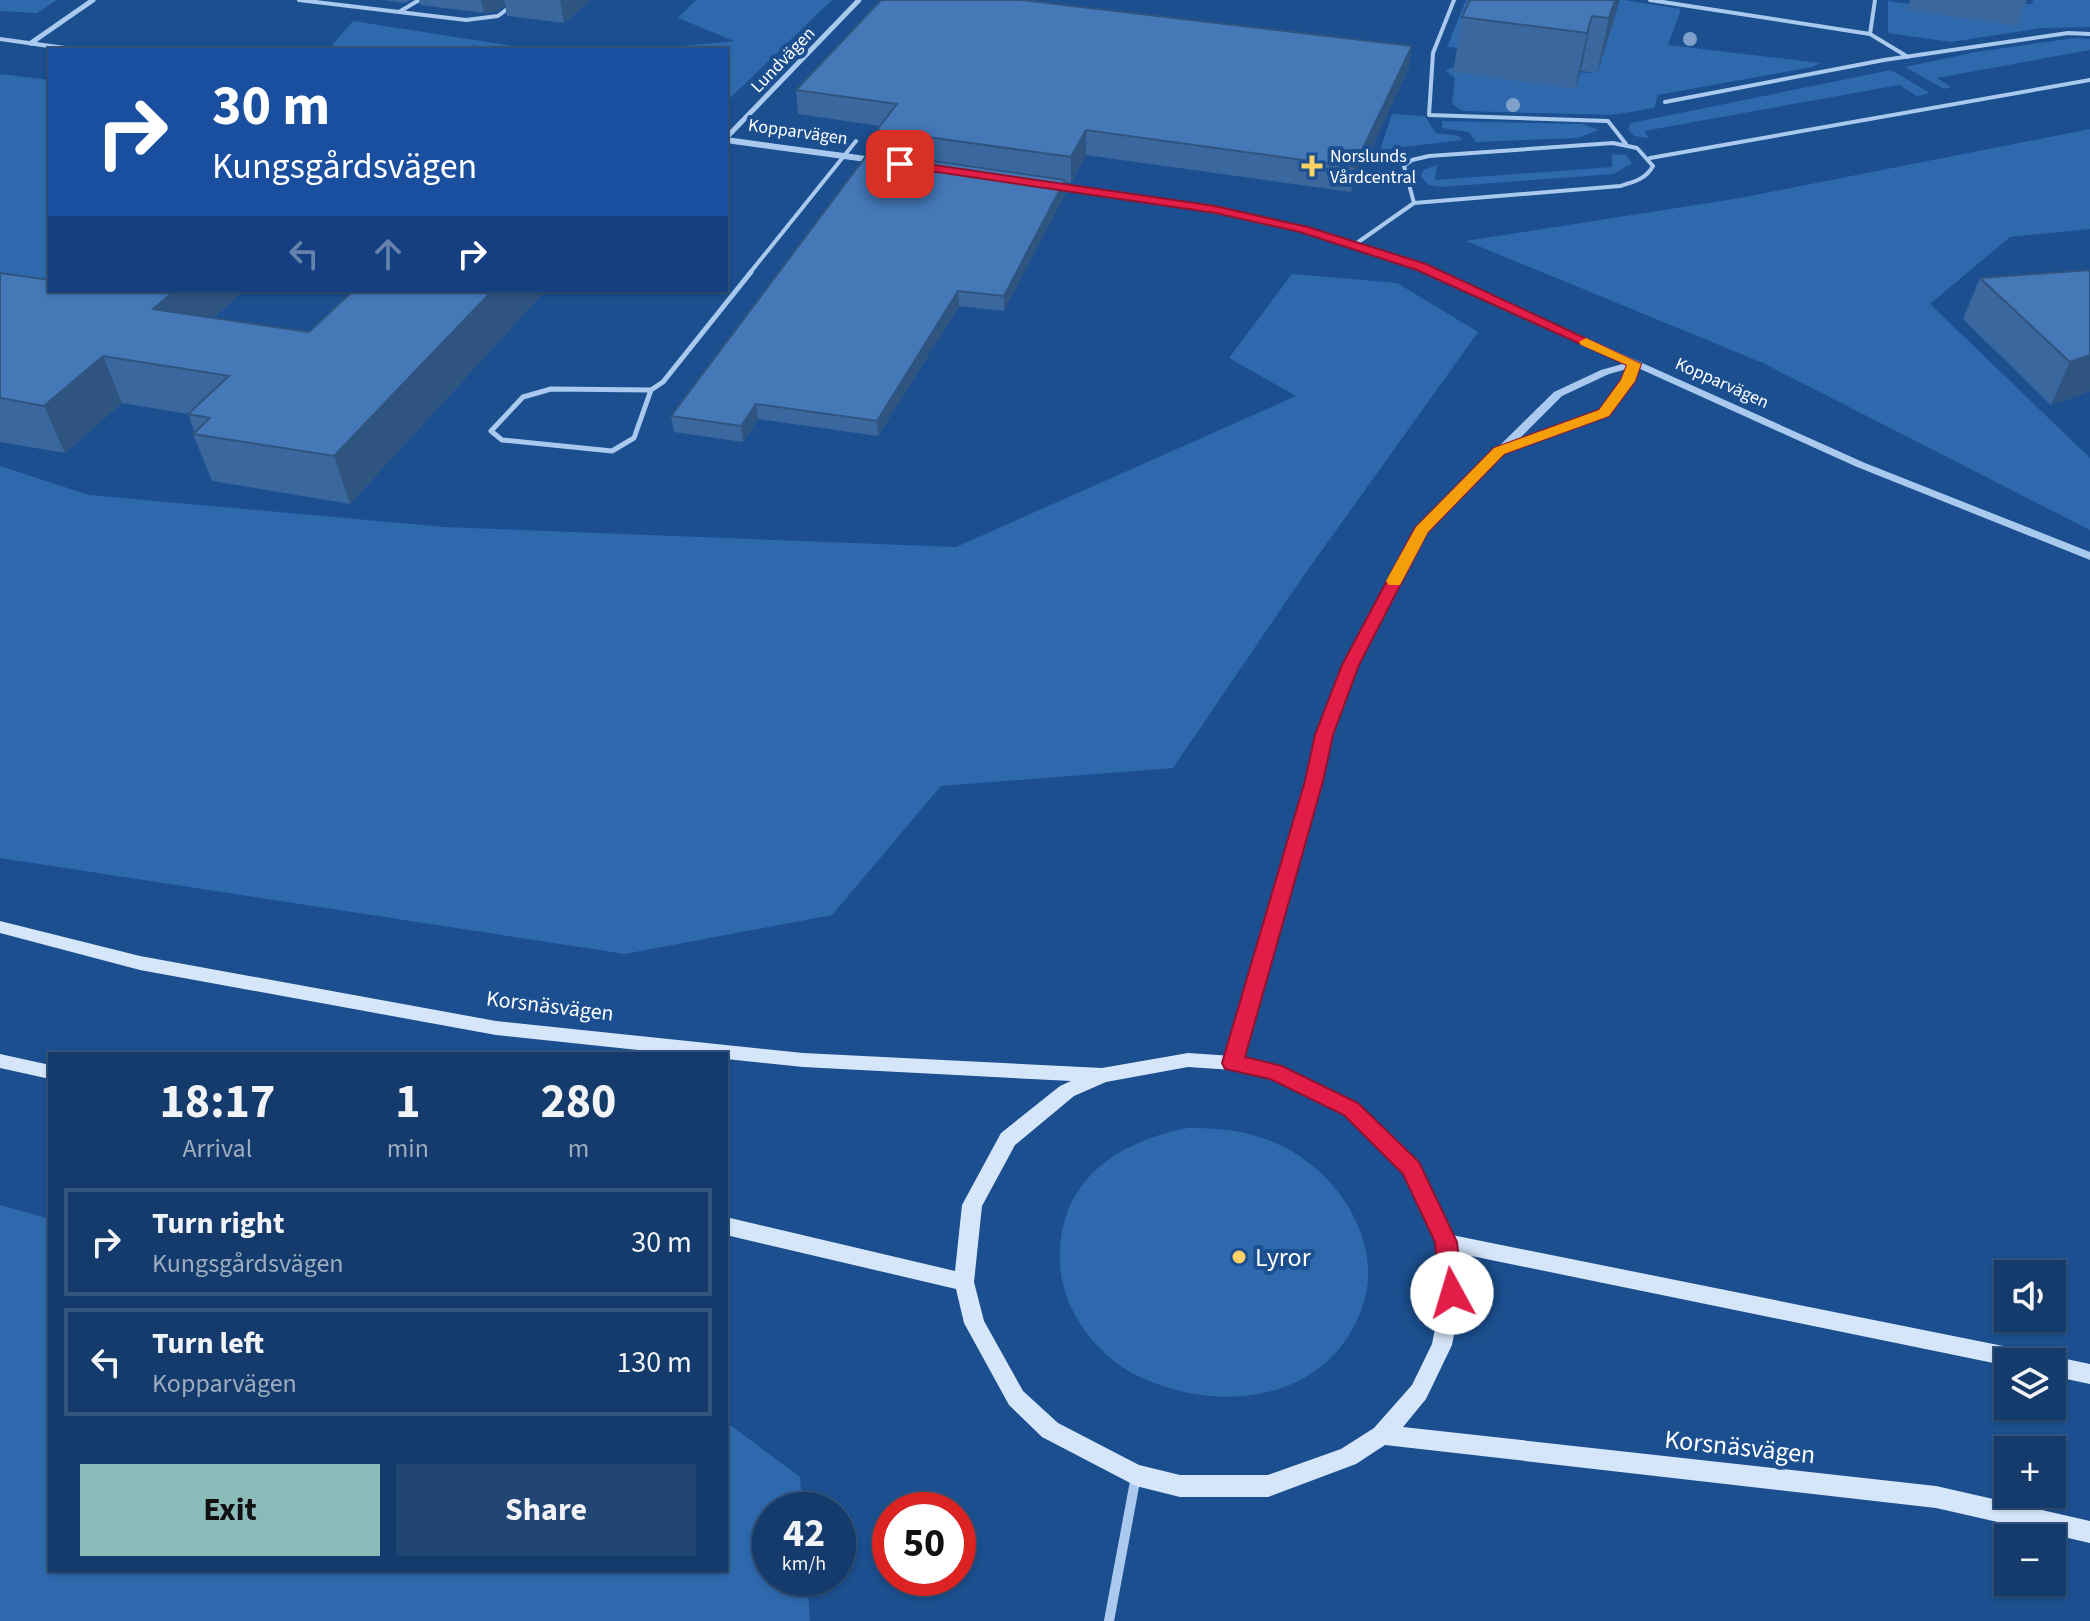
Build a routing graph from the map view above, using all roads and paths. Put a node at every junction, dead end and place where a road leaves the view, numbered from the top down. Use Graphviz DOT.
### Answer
graph roads {
  1 [pos="93,0"];
  2 [pos="299,0"];
  3 [pos="419,0"];
  4 [pos="519,0"];
  5 [pos="859,0"];
  6 [pos="1454,0"];
  7 [pos="1650,0"];
  8 [pos="1875,0"];
  9 [pos="399,12"];
  10 [pos="1870,34"];
  11 [pos="2090,34"];
  12 [pos="0,39"];
  13 [pos="31,43"];
  14 [pos="66,48"];
  15 [pos="1908,57"];
  16 [pos="2090,80"];
  17 [pos="1665,102"];
  18 [pos="728,137"];
  19 [pos="728,139"];
  20 [pos="856,141"];
  21 [pos="1626,144"];
  22 [pos="842,156"];
  23 [pos="1650,158"];
  24 [pos="888,162"];
  25 [pos="1041,183"];
  26 [pos="1414,203"];
  27 [pos="1354,245"];
  28 [pos="1634,364"];
  29 [pos="651,390"];
  30 [pos="1499,451"];
  31 [pos="2090,556"];
  32 [pos="0,927"];
  33 [pos="726,1052"];
  34 [pos="728,1052"];
  35 [pos="0,1061"];
  36 [pos="1233,1063"];
  37 [pos="48,1072"];
  38 [pos="1103,1075"];
  39 [pos="728,1226"];
  40 [pos="1446,1242"];
  41 [pos="964,1282"];
  42 [pos="1994,1354"];
  43 [pos="2066,1369"];
  44 [pos="2090,1374"];
  45 [pos="1382,1435"];
  46 [pos="1136,1475"];
  47 [pos="2090,1532"];
  48 [pos="1109,1621"];
  1 -- 13 [label="street"];
  2 -- 9 [label="lane"];
  3 -- 9 [label="lane"];
  4 -- 9 [label="lane"];
  5 -- 18 [label="street, Lundvägen"];
  6 -- 21 [label="lane"];
  7 -- 10 [label="lane"];
  8 -- 10 [label="lane"];
  10 -- 15 [label="lane"];
  11 -- 15 [label="lane"];
  12 -- 13 [label="street"];
  13 -- 14 [label="street"];
  15 -- 17 [label="lane"];
  16 -- 23 [label="lane"];
  19 -- 22 [label="street, Kopparvägen"];
  20 -- 22 [label="lane"];
  21 -- 23 [label="lane"];
  21 -- 26 [label="lane"];
  22 -- 24 [label="street, Kopparvägen"];
  22 -- 29 [label="lane"];
  23 -- 26 [label="lane"];
  25 -- 27 [label="street, Kopparvägen"];
  26 -- 27 [label="lane"];
  27 -- 28 [label="street, Kopparvägen"];
  28 -- 30 [label="street"];
  28 -- 30 [label="street"];
  28 -- 31 [label="street, Kopparvägen"];
  29 -- 29 [label="lane"];
  30 -- 36 [label="street"];
  32 -- 33 [label="main road, Korsnäsvägen"];
  34 -- 38 [label="main road, Korsnäsvägen"];
  35 -- 37 [label="main road"];
  36 -- 38 [label="main road"];
  36 -- 40 [label="main road"];
  38 -- 41 [label="main road"];
  39 -- 41 [label="main road"];
  40 -- 42 [label="main road"];
  40 -- 45 [label="main road"];
  41 -- 46 [label="main road"];
  43 -- 44 [label="main road"];
  45 -- 46 [label="main road"];
  45 -- 47 [label="main road, Korsnäsvägen"];
  46 -- 48 [label="street"];
}
